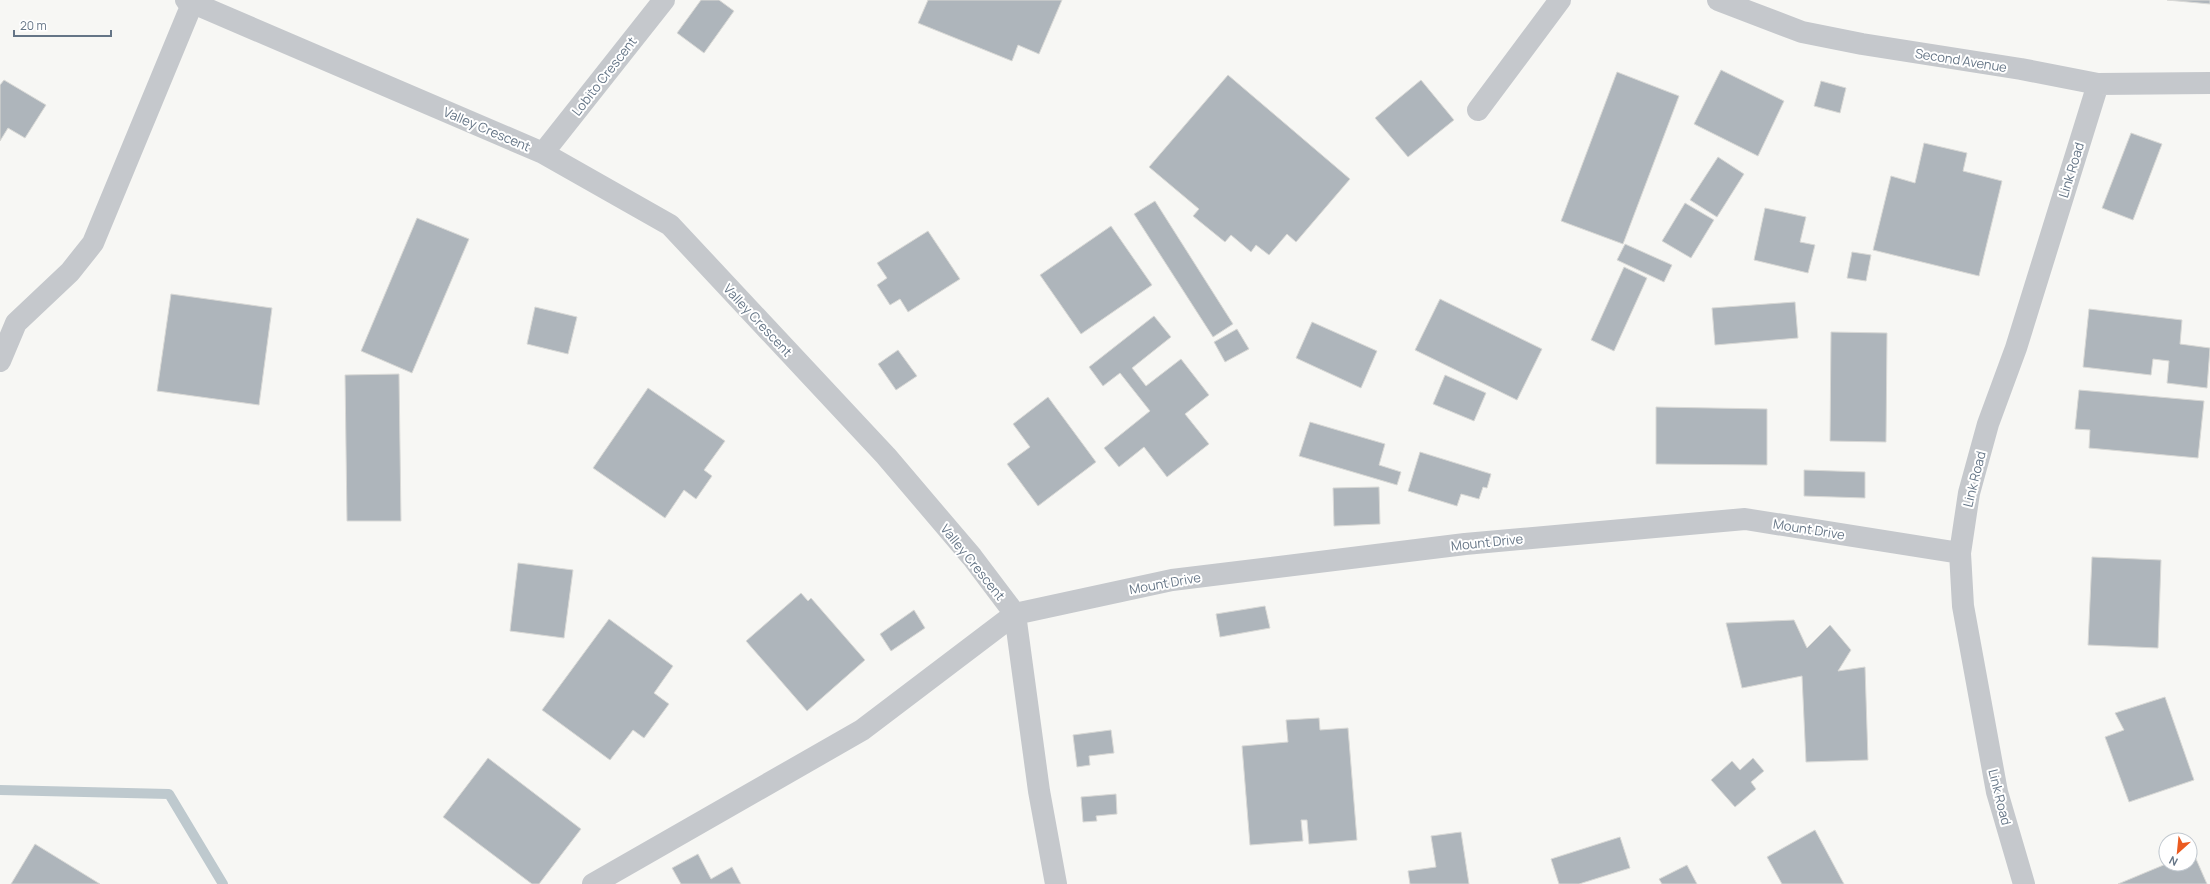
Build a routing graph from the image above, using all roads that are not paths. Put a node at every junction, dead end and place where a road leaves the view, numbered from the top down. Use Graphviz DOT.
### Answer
graph roads {
  1 [pos="664,0"];
  2 [pos="1560,0"];
  3 [pos="1718,0"];
  4 [pos="189,2"];
  5 [pos="2210,83"];
  6 [pos="2098,84"];
  7 [pos="1478,110"];
  8 [pos="543,153"];
  9 [pos="0,361"];
  10 [pos="1960,553"];
  11 [pos="1015,614"];
  12 [pos="594,884"];
  13 [pos="1056,884"];
  14 [pos="2024,884"];
  1 -- 8 [label="street, Lobito Crescent"];
  2 -- 7 [label="street"];
  3 -- 6 [label="street, Second Avenue"];
  4 -- 8 [label="street, Valley Crescent"];
  4 -- 9 [label="street"];
  5 -- 6 [label="street, Second Avenue"];
  6 -- 10 [label="street, Link Road"];
  8 -- 11 [label="street, Valley Crescent"];
  10 -- 11 [label="street, Mount Drive"];
  10 -- 14 [label="street, Link Road"];
  11 -- 12 [label="street"];
  11 -- 13 [label="street, Valley Crescent"];
}
